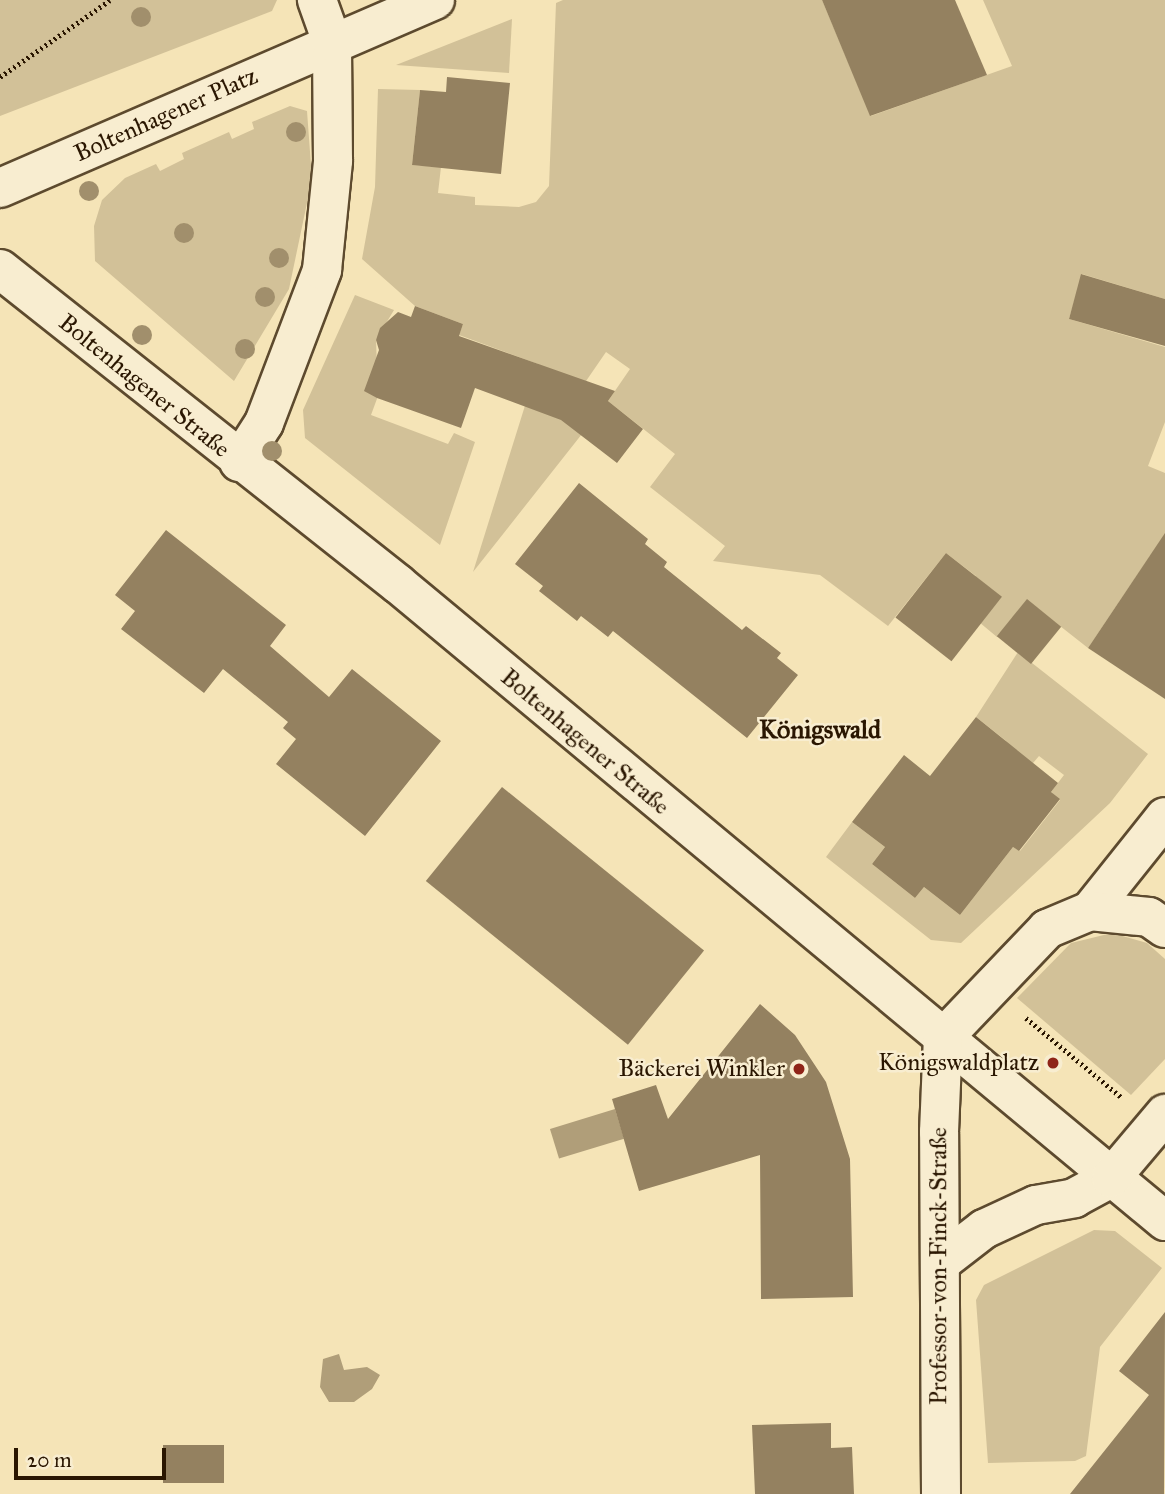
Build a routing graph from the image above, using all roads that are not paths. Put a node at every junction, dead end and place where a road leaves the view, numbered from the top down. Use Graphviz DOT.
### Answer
graph roads {
  1 [pos="317,0"];
  2 [pos="435,0"];
  3 [pos="332,42"];
  4 [pos="0,188"];
  5 [pos="0,268"];
  6 [pos="239,462"];
  7 [pos="1165,817"];
  8 [pos="1090,911"];
  9 [pos="1165,928"];
  10 [pos="943,1038"];
  11 [pos="1160,1120"];
  12 [pos="1111,1178"];
  13 [pos="1165,1221"];
  14 [pos="940,1263"];
  15 [pos="941,1494"];
  1 -- 3 [label="street"];
  2 -- 3 [label="street, Boltenhagener Platz"];
  3 -- 4 [label="street, Boltenhagener Platz"];
  3 -- 6 [label="street"];
  5 -- 6 [label="street, Boltenhagener Straße"];
  6 -- 10 [label="street, Boltenhagener Straße"];
  7 -- 8 [label="street"];
  8 -- 9 [label="street"];
  8 -- 10 [label="street"];
  10 -- 12 [label="street, Boltenhagener Straße"];
  10 -- 14 [label="street, Professor-von-Finck-Straße"];
  11 -- 12 [label="street"];
  12 -- 13 [label="street, Boltenhagener Straße"];
  12 -- 14 [label="street"];
  14 -- 15 [label="street, Professor-von-Finck-Straße"];
}
